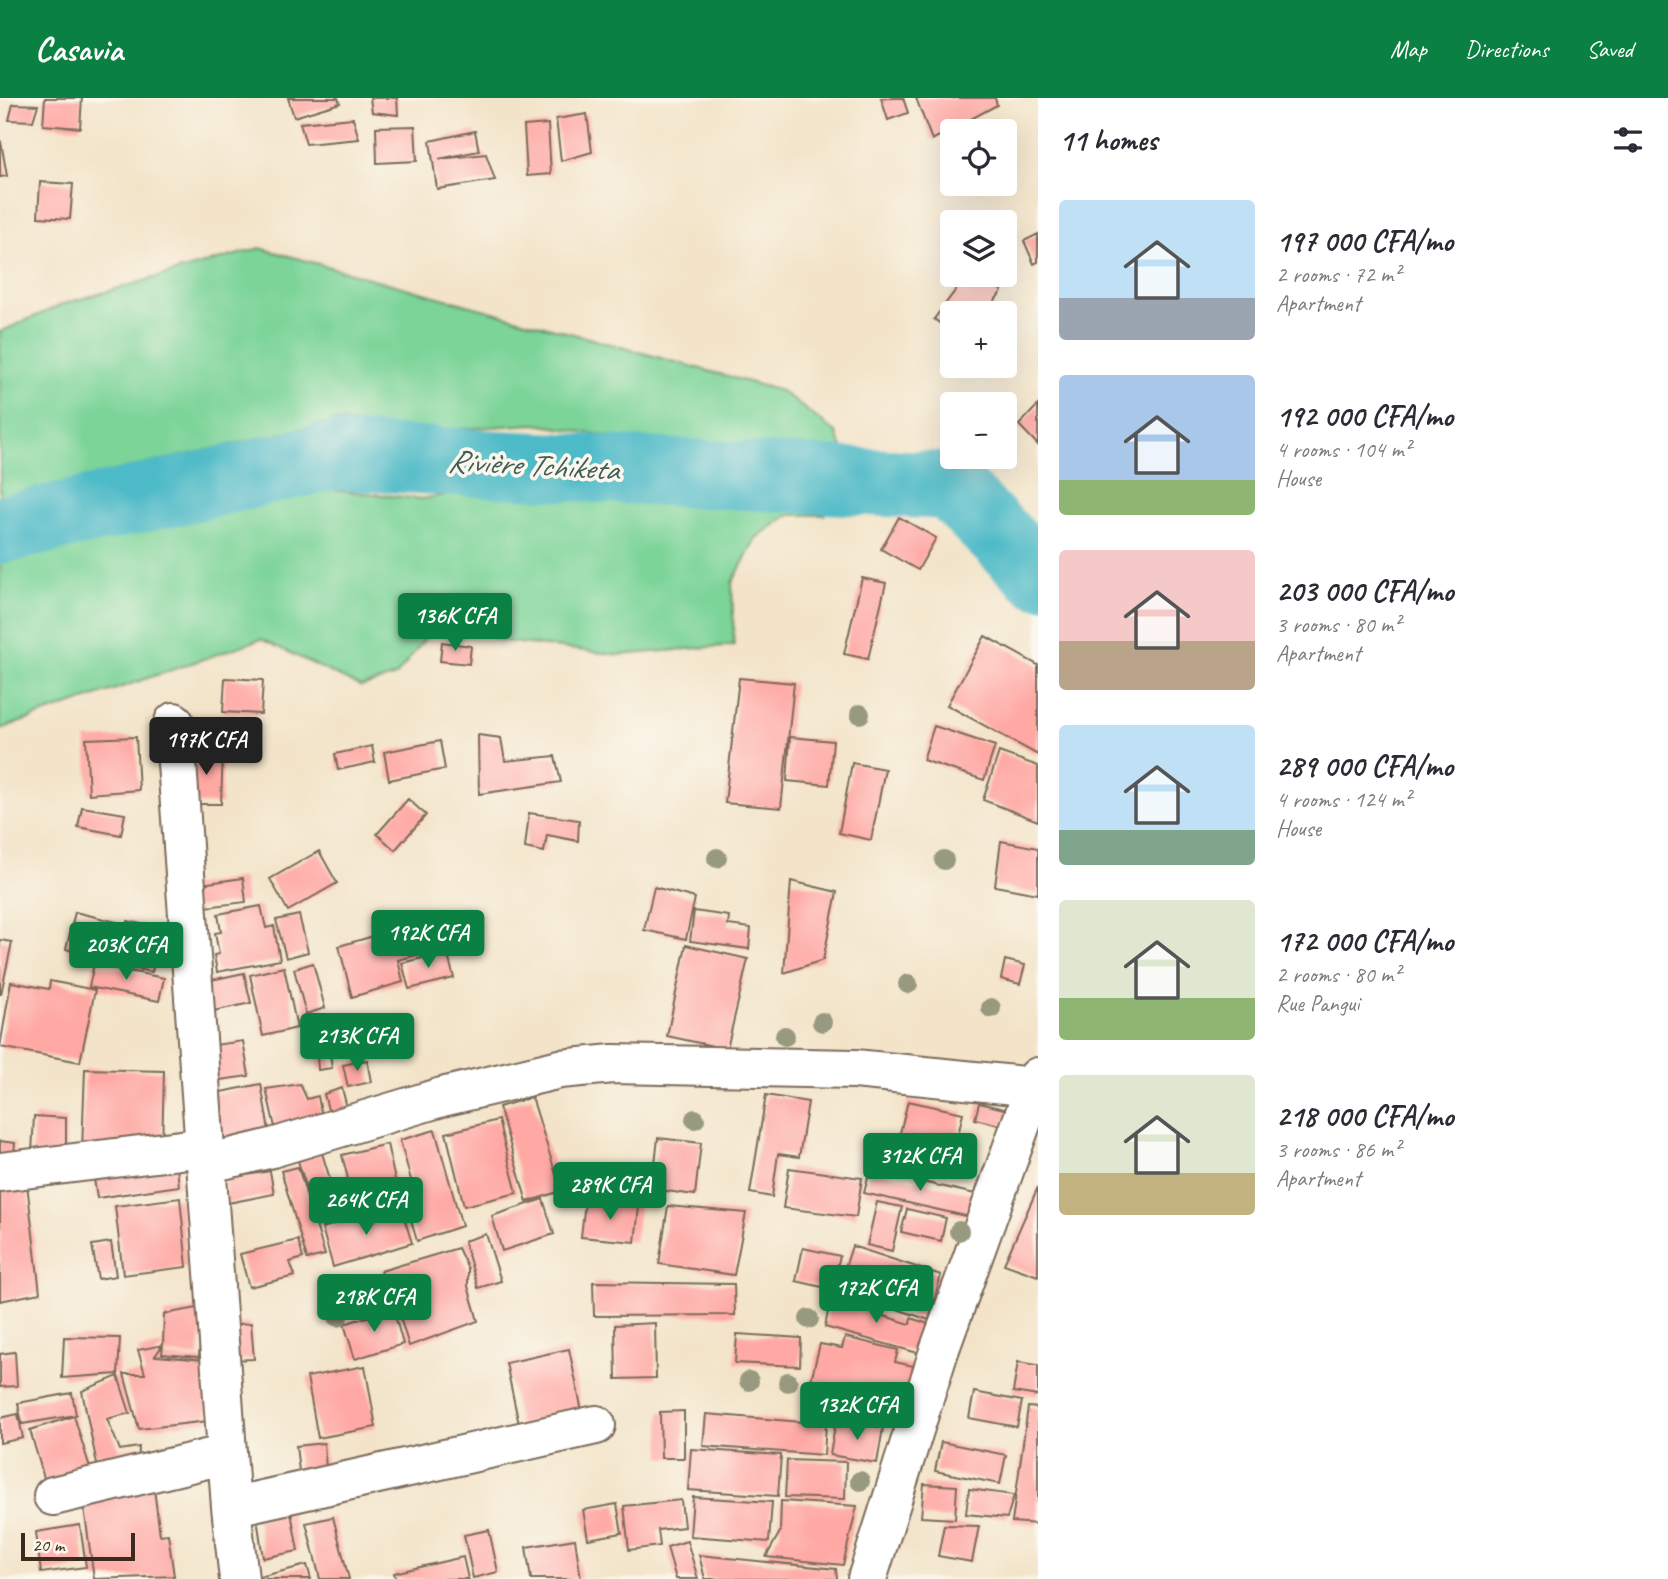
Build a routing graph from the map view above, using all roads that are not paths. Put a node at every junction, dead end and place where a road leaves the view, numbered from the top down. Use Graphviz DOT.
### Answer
graph roads {
  1 [pos="174,722"];
  2 [pos="1036,1082"];
  3 [pos="205,1155"];
  4 [pos="0,1172"];
  5 [pos="596,1425"];
  6 [pos="227,1454"];
  7 [pos="52,1496"];
  8 [pos="231,1507"];
  9 [pos="239,1579"];
  10 [pos="867,1579"];
  1 -- 3 [label="street"];
  2 -- 3 [label="street"];
  2 -- 10 [label="street"];
  3 -- 4 [label="street"];
  3 -- 6 [label="street"];
  5 -- 8 [label="street"];
  6 -- 7 [label="street"];
  6 -- 8 [label="street"];
  8 -- 9 [label="street"];
}
